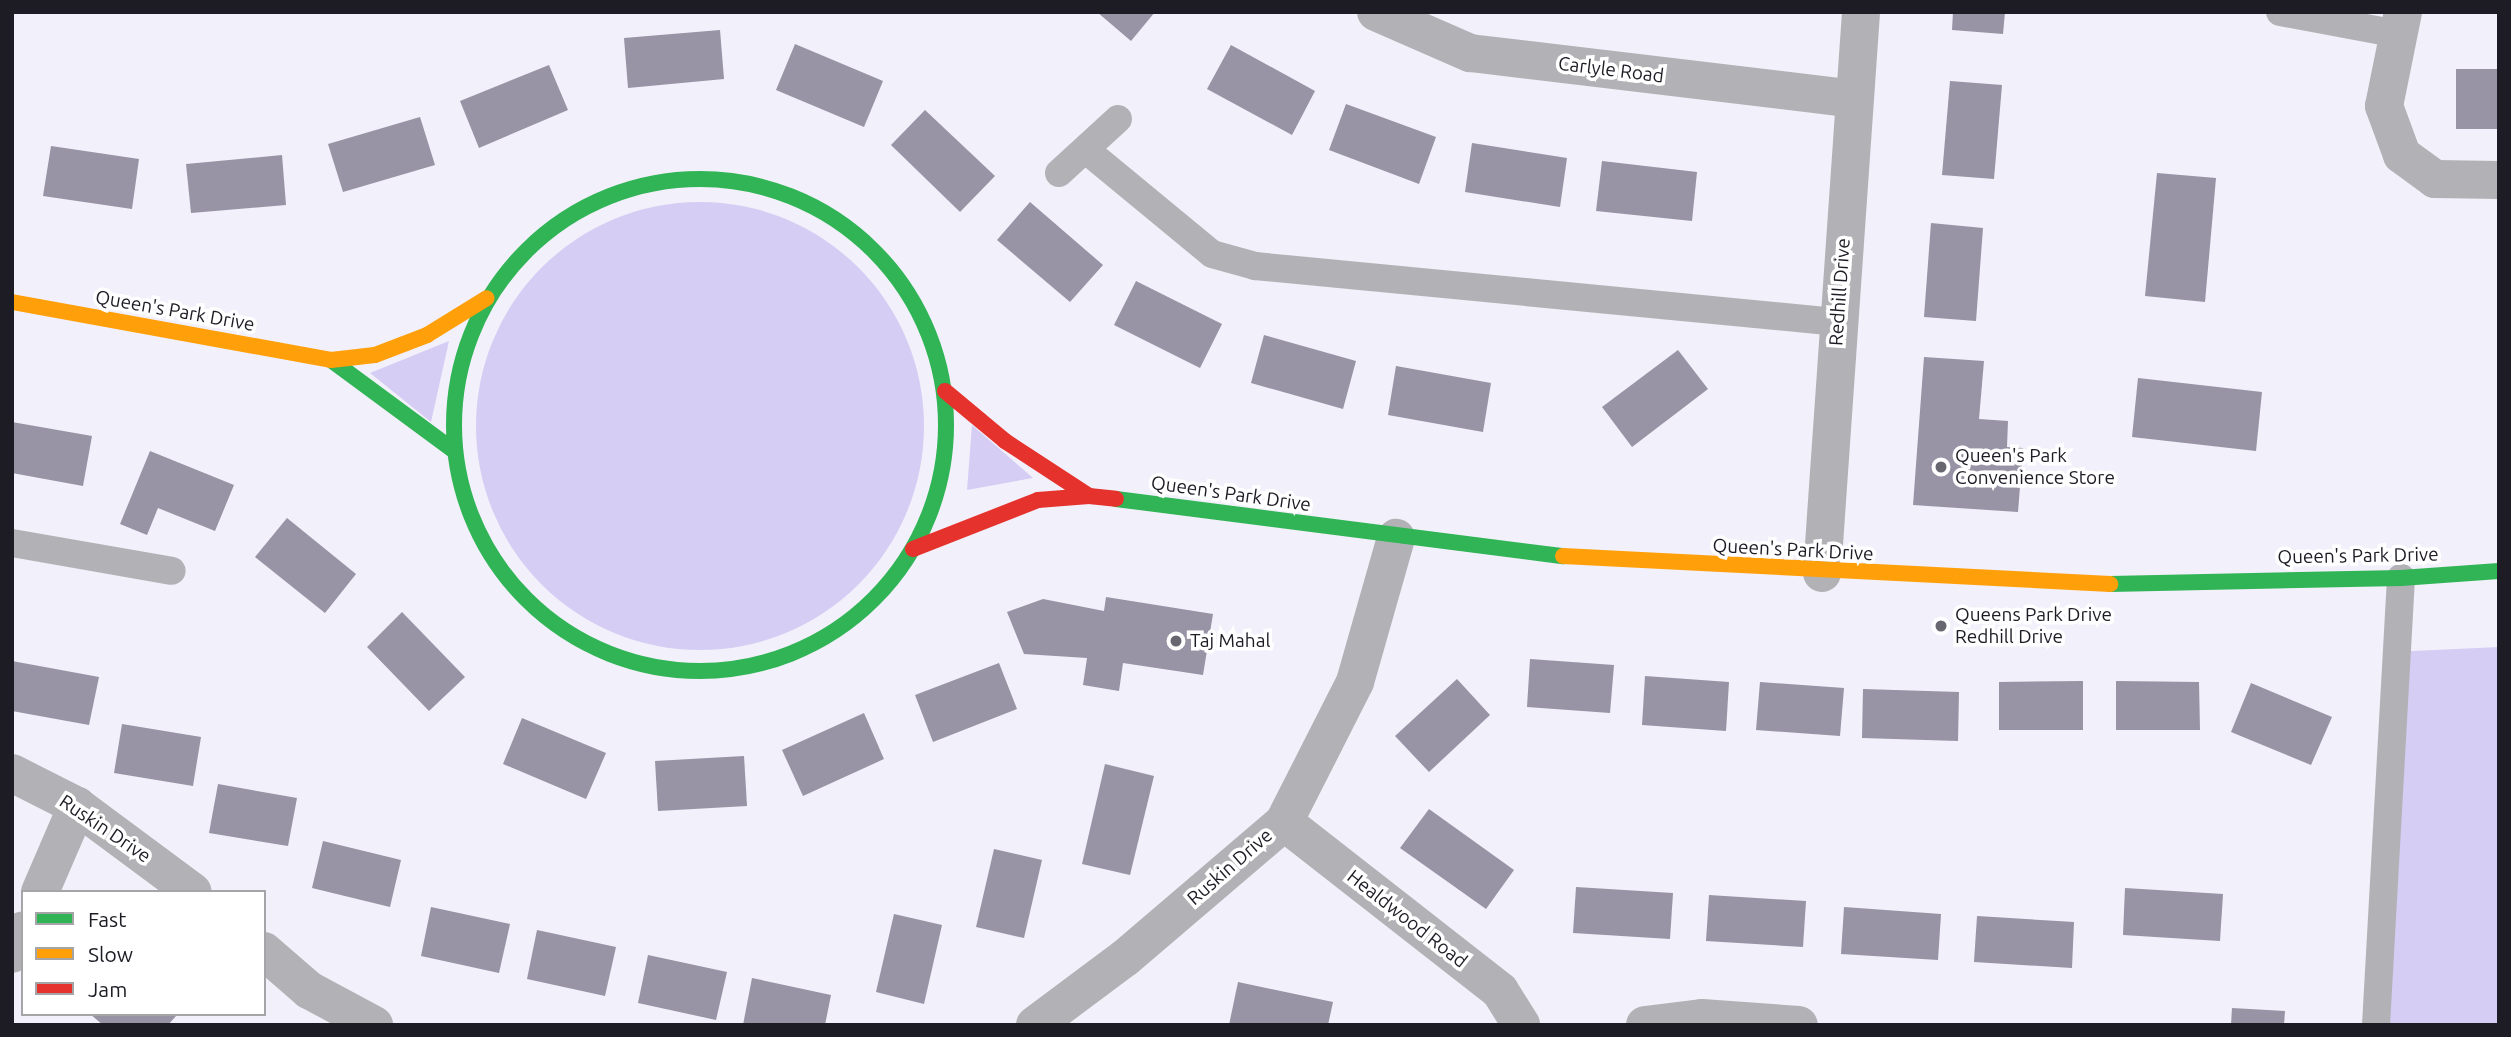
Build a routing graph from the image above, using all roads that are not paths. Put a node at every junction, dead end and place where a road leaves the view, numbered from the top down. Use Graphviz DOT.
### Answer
graph roads {
  1 [pos="1376,12"];
  2 [pos="1861,12"];
  3 [pos="2280,12"];
  4 [pos="2400,23"];
  5 [pos="1854,99"];
  6 [pos="1118,119"];
  7 [pos="1086,150"];
  8 [pos="1059,173"];
  9 [pos="2499,180"];
  10 [pos="486,298"];
  11 [pos="12,302"];
  12 [pos="1838,322"];
  13 [pos="331,360"];
  14 [pos="944,391"];
  15 [pos="453,450"];
  16 [pos="1090,496"];
  17 [pos="1396,538"];
  18 [pos="12,543"];
  19 [pos="913,549"];
  20 [pos="172,571"];
  21 [pos="2499,571"];
  22 [pos="1822,573"];
  23 [pos="2401,578"];
  24 [pos="12,773"];
  25 [pos="77,806"];
  26 [pos="1283,822"];
  27 [pos="41,890"];
  28 [pos="190,890"];
  29 [pos="21,934"];
  30 [pos="266,953"];
  31 [pos="12,954"];
  32 [pos="374,1025"];
  33 [pos="1035,1025"];
  34 [pos="1521,1025"];
  35 [pos="1645,1025"];
  36 [pos="1799,1025"];
  37 [pos="2376,1025"];
  1 -- 5 [label="street, Carlyle Road"];
  2 -- 5 [label="street, Redhill Drive"];
  3 -- 4 [label="lane"];
  4 -- 9 [label="street"];
  5 -- 12 [label="street, Redhill Drive"];
  6 -- 7 [label="lane"];
  7 -- 8 [label="lane"];
  7 -- 12 [label="lane"];
  10 -- 13 [label="street, Queen's Park Drive"];
  10 -- 14 [label="street, Queen's Park Drive"];
  10 -- 15 [label="street, Queen's Park Drive"];
  11 -- 13 [label="street, Queen's Park Drive"];
  12 -- 22 [label="street, Redhill Drive"];
  13 -- 15 [label="street, Queen's Park Drive"];
  14 -- 16 [label="street, Queen's Park Drive"];
  14 -- 19 [label="street, Queen's Park Drive"];
  15 -- 19 [label="street, Queen's Park Drive"];
  16 -- 17 [label="street, Queen's Park Drive"];
  16 -- 19 [label="street, Queen's Park Drive"];
  17 -- 22 [label="street, Queen's Park Drive"];
  17 -- 26 [label="street, Ruskin Drive"];
  18 -- 20 [label="lane"];
  21 -- 23 [label="street, Queen's Park Drive"];
  22 -- 23 [label="street, Queen's Park Drive"];
  23 -- 37 [label="lane"];
  24 -- 25 [label="street, Ruskin Drive"];
  25 -- 27 [label="street"];
  25 -- 28 [label="street, Ruskin Drive"];
  26 -- 33 [label="street, Ruskin Drive"];
  26 -- 34 [label="street, Healdwood Road"];
  29 -- 31 [label="street"];
  30 -- 32 [label="street"];
  35 -- 36 [label="street"];
}
